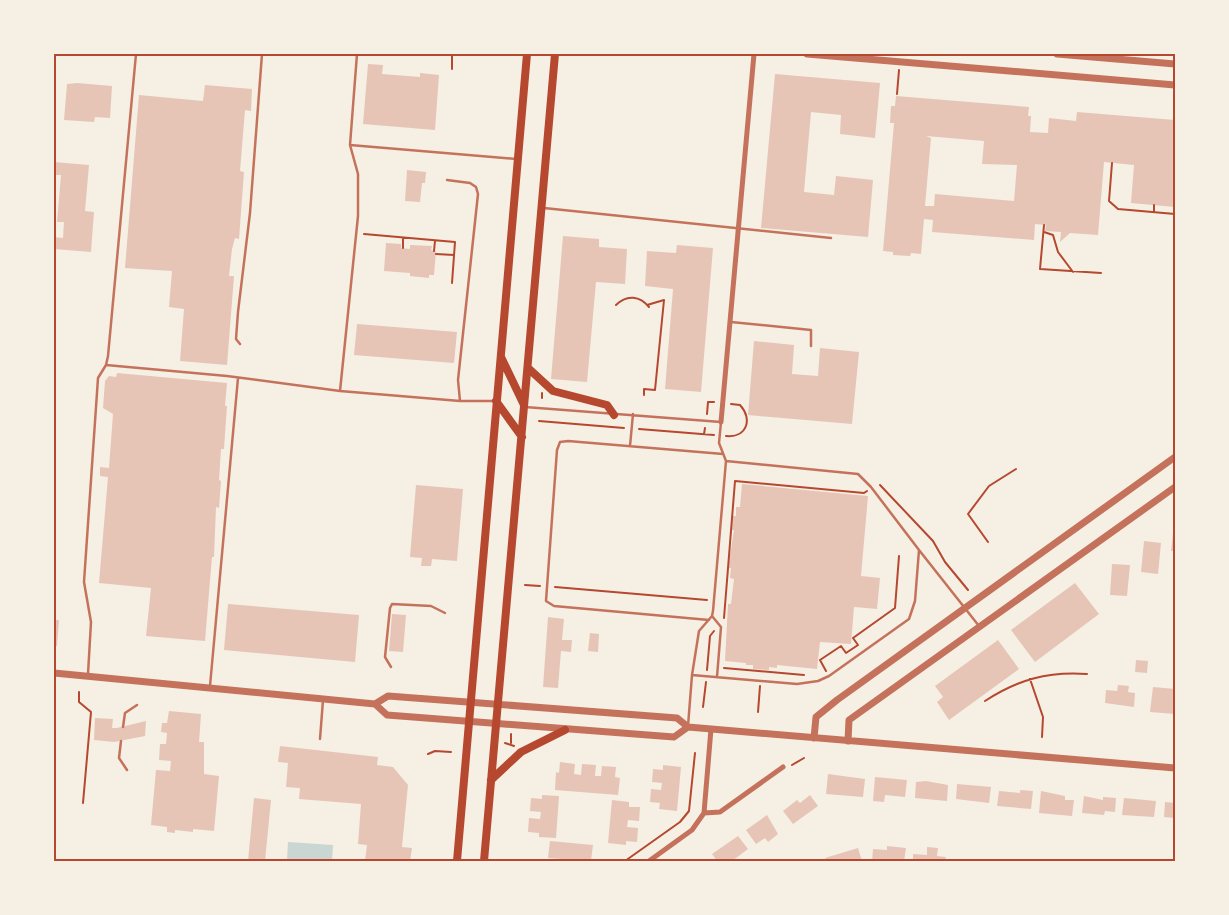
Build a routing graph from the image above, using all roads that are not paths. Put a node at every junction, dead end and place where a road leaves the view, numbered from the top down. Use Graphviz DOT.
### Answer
graph roads {
  1 [pos="54,54"];
  2 [pos="136,54"];
  3 [pos="262,54"];
  4 [pos="357,54"];
  5 [pos="527,54"];
  6 [pos="555,54"];
  7 [pos="754,54"];
  8 [pos="807,54"];
  9 [pos="1057,54"];
  10 [pos="54,58"];
  11 [pos="1175,64"];
  12 [pos="1175,85"];
  13 [pos="350,145"];
  14 [pos="517,160"];
  15 [pos="447,180"];
  16 [pos="543,208"];
  17 [pos="738,228"];
  18 [pos="831,238"];
  19 [pos="731,322"];
  20 [pos="240,344"];
  21 [pos="810,346"];
  22 [pos="500,355"];
  23 [pos="106,366"];
  24 [pos="528,368"];
  25 [pos="238,378"];
  26 [pos="340,392"];
  27 [pos="460,401"];
  28 [pos="496,401"];
  29 [pos="525,407"];
  30 [pos="633,414"];
  31 [pos="614,415"];
  32 [pos="721,422"];
  33 [pos="522,437"];
  34 [pos="630,446"];
  35 [pos="723,454"];
  36 [pos="1175,457"];
  37 [pos="726,461"];
  38 [pos="1175,486"];
  39 [pos="918,550"];
  40 [pos="964,607"];
  41 [pos="445,613"];
  42 [pos="712,616"];
  43 [pos="709,620"];
  44 [pos="980,627"];
  45 [pos="391,667"];
  46 [pos="54,673"];
  47 [pos="692,675"];
  48 [pos="88,676"];
  49 [pos="717,677"];
  50 [pos="210,687"];
  51 [pos="323,698"];
  52 [pos="470,702"];
  53 [pos="376,704"];
  54 [pos="500,704"];
  55 [pos="137,705"];
  56 [pos="468,722"];
  57 [pos="497,724"];
  58 [pos="123,727"];
  59 [pos="688,728"];
  60 [pos="711,729"];
  61 [pos="565,730"];
  62 [pos="320,738"];
  63 [pos="814,738"];
  64 [pos="121,741"];
  65 [pos="848,741"];
  66 [pos="782,768"];
  67 [pos="1175,768"];
  68 [pos="127,770"];
  69 [pos="490,780"];
  70 [pos="704,813"];
  71 [pos="457,861"];
  72 [pos="484,861"];
  73 [pos="649,861"];
  1 -- 10 [label="lane"];
  2 -- 23 [label="lane"];
  3 -- 20 [label="lane"];
  4 -- 13 [label="lane"];
  5 -- 14 [label="main road"];
  6 -- 16 [label="main road"];
  7 -- 17 [label="street"];
  8 -- 12 [label="street"];
  9 -- 11 [label="street"];
  13 -- 14 [label="lane"];
  13 -- 26 [label="lane"];
  14 -- 22 [label="main road"];
  15 -- 27 [label="lane"];
  16 -- 17 [label="lane"];
  16 -- 24 [label="main road"];
  17 -- 18 [label="lane"];
  17 -- 19 [label="street"];
  19 -- 21 [label="lane"];
  19 -- 32 [label="street"];
  22 -- 28 [label="main road"];
  22 -- 29 [label="main road"];
  23 -- 25 [label="lane"];
  23 -- 48 [label="lane"];
  24 -- 29 [label="main road"];
  24 -- 31 [label="main road"];
  25 -- 26 [label="lane"];
  25 -- 50 [label="lane"];
  26 -- 27 [label="lane"];
  27 -- 28 [label="lane"];
  28 -- 33 [label="main road"];
  28 -- 52 [label="main road"];
  29 -- 31 [label="lane"];
  29 -- 33 [label="main road"];
  30 -- 31 [label="lane"];
  30 -- 32 [label="lane"];
  30 -- 34 [label="lane"];
  32 -- 35 [label="lane"];
  33 -- 54 [label="main road"];
  34 -- 35 [label="lane"];
  34 -- 43 [label="lane"];
  35 -- 37 [label="lane"];
  36 -- 40 [label="street"];
  37 -- 39 [label="lane"];
  37 -- 42 [label="lane"];
  38 -- 44 [label="street"];
  39 -- 40 [label="lane"];
  39 -- 49 [label="lane"];
  40 -- 44 [label="lane"];
  40 -- 63 [label="street"];
  41 -- 45 [label="lane"];
  42 -- 43 [label="lane"];
  42 -- 49 [label="lane"];
  43 -- 47 [label="lane"];
  44 -- 65 [label="street"];
  46 -- 48 [label="street"];
  47 -- 49 [label="lane"];
  47 -- 59 [label="lane"];
  48 -- 50 [label="street"];
  50 -- 51 [label="street"];
  51 -- 53 [label="street"];
  51 -- 62 [label="lane"];
  52 -- 53 [label="street"];
  52 -- 54 [label="street"];
  52 -- 56 [label="main road"];
  53 -- 56 [label="street"];
  54 -- 57 [label="main road"];
  54 -- 59 [label="street"];
  55 -- 58 [label="lane"];
  56 -- 57 [label="street"];
  56 -- 71 [label="main road"];
  57 -- 61 [label="street"];
  57 -- 69 [label="main road"];
  59 -- 60 [label="street"];
  59 -- 61 [label="street"];
  60 -- 63 [label="street"];
  60 -- 70 [label="street"];
  61 -- 69 [label="main road"];
  63 -- 65 [label="street"];
  64 -- 68 [label="lane"];
  65 -- 67 [label="street"];
  66 -- 70 [label="street"];
  69 -- 72 [label="main road"];
  70 -- 73 [label="street"];
}
